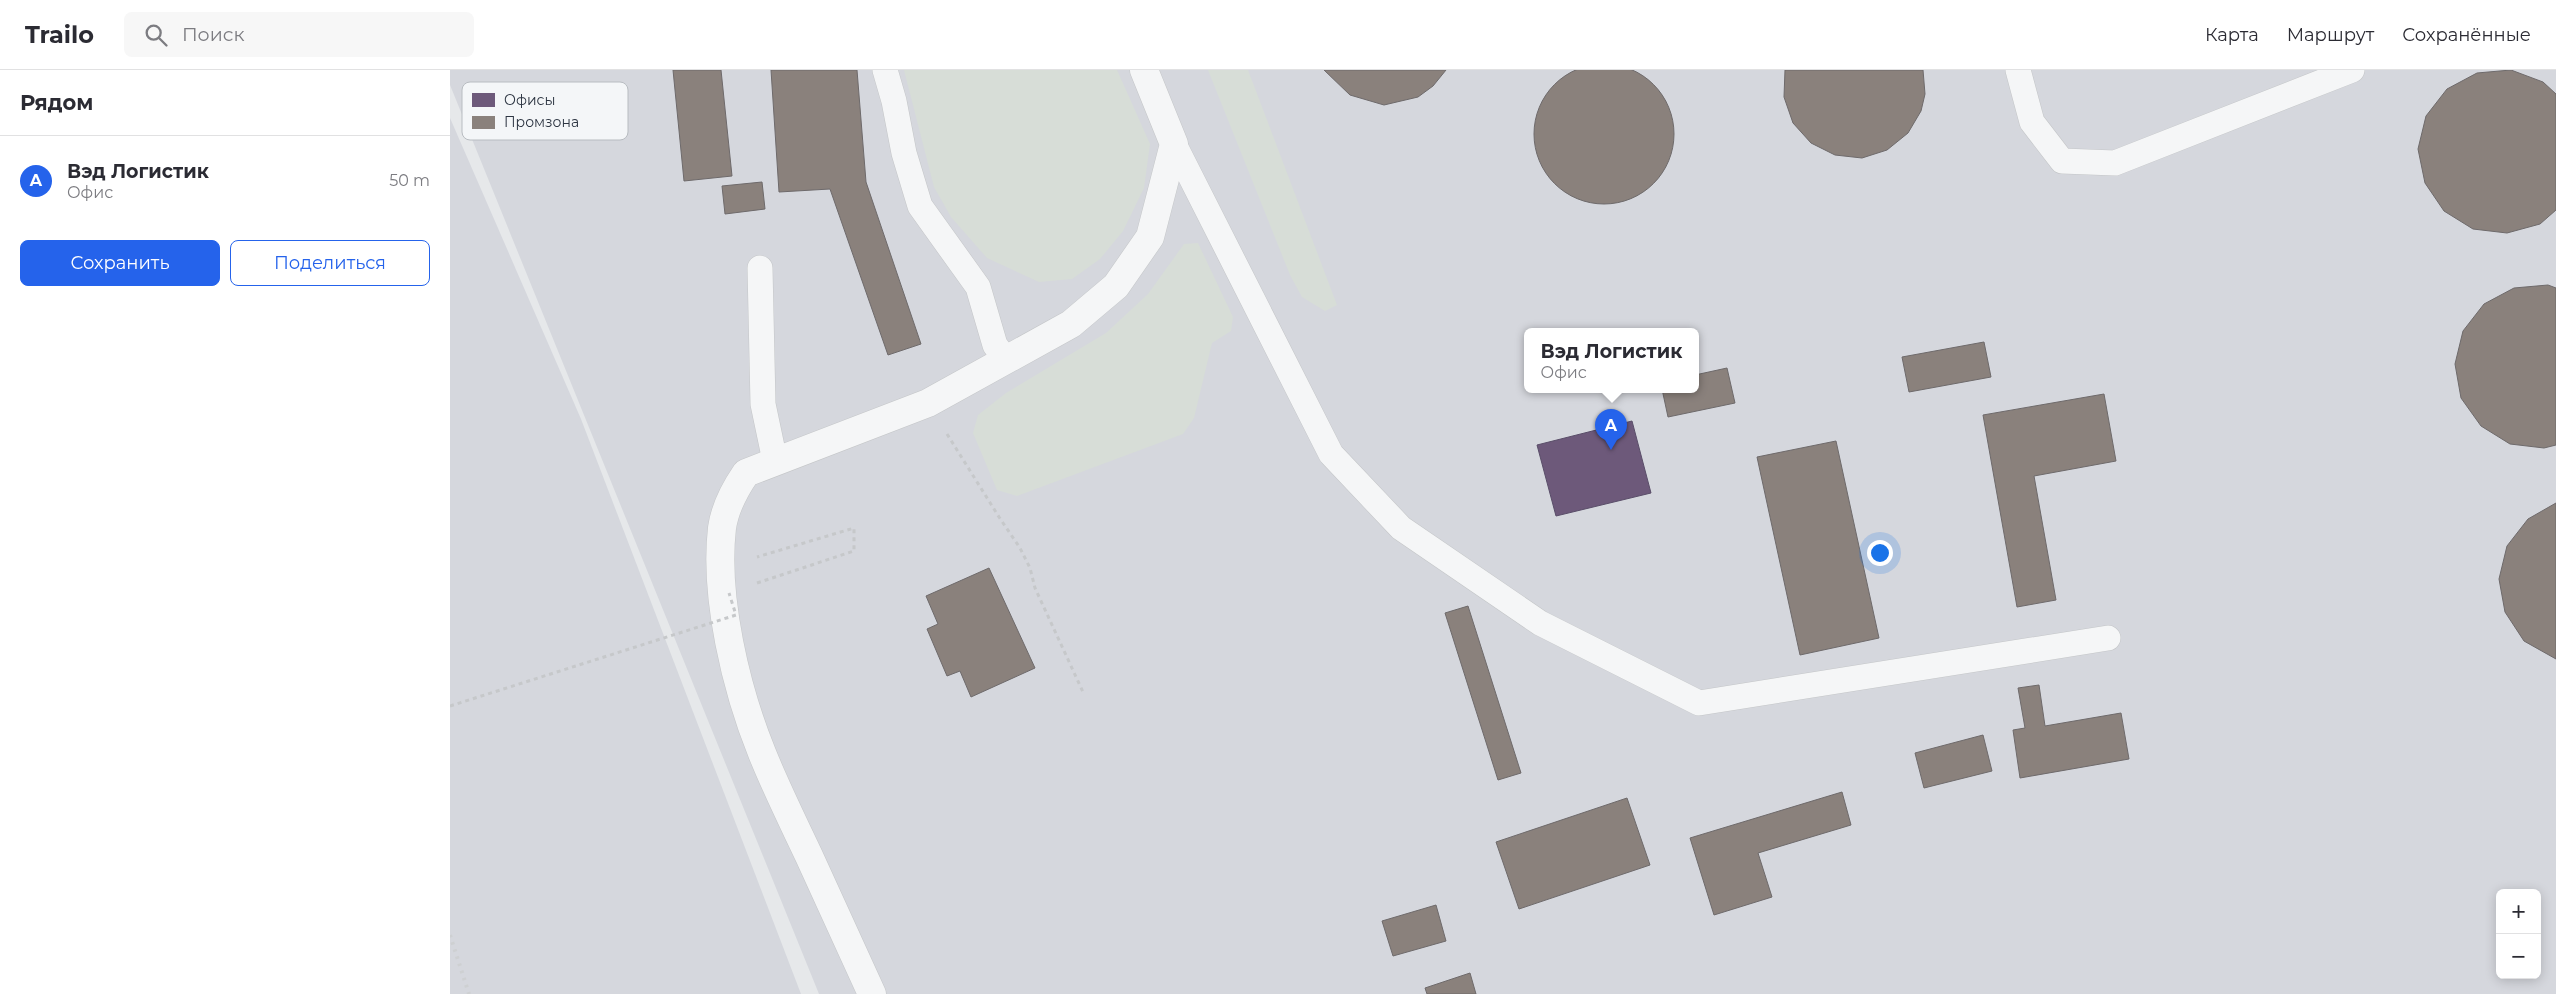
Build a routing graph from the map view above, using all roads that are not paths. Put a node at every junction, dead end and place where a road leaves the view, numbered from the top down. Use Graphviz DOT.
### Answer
graph roads {
  1 [pos="885,70"];
  2 [pos="1144,70"];
  3 [pos="2018,70"];
  4 [pos="2352,70"];
  5 [pos="1174,144"];
  6 [pos="760,268"];
  7 [pos="1006,360"];
  8 [pos="775,461"];
  9 [pos="2108,638"];
  10 [pos="872,994"];
  1 -- 7 [label="lane"];
  2 -- 5 [label="street"];
  3 -- 4 [label="lane"];
  5 -- 7 [label="street"];
  5 -- 9 [label="lane"];
  6 -- 8 [label="lane"];
  7 -- 8 [label="street"];
  8 -- 10 [label="street"];
}
